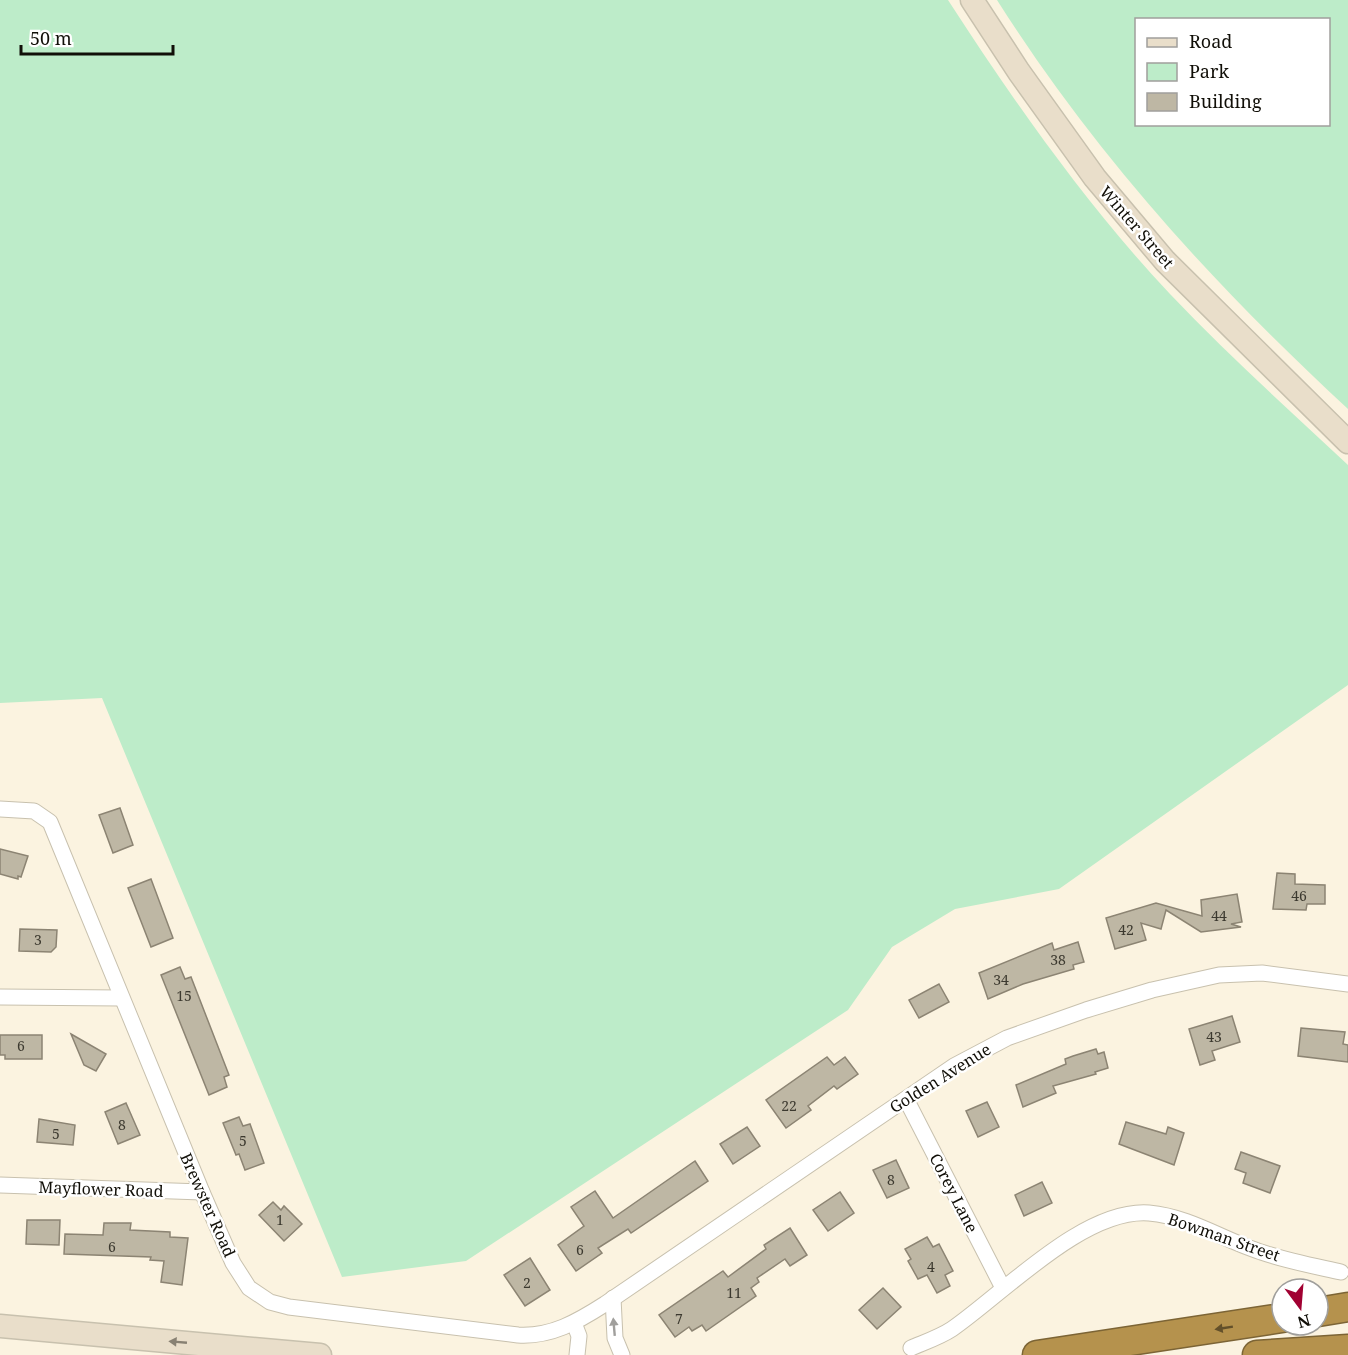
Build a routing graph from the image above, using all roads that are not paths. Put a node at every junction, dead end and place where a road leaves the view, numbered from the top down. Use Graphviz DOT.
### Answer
graph roads {
  1 [pos="972,0"];
  2 [pos="1340,435"];
  3 [pos="0,809"];
  4 [pos="1348,984"];
  5 [pos="0,997"];
  6 [pos="121,998"];
  7 [pos="906,1099"];
  8 [pos="0,1185"];
  9 [pos="201,1192"];
  10 [pos="1341,1272"];
  11 [pos="1003,1288"];
  12 [pos="613,1298"];
  13 [pos="1348,1307"];
  14 [pos="1330,1310"];
  15 [pos="1270,1320"];
  16 [pos="574,1323"];
  17 [pos="0,1326"];
  18 [pos="911,1348"];
  19 [pos="1348,1349"];
  20 [pos="320,1355"];
  21 [pos="577,1355"];
  22 [pos="622,1355"];
  23 [pos="1037,1355"];
  24 [pos="1257,1355"];
  1 -- 2 [label="main road, Winter Street"];
  3 -- 6 [label="street, Brewster Road"];
  4 -- 7 [label="street, Golden Avenue"];
  5 -- 6 [label="street"];
  6 -- 9 [label="street, Brewster Road"];
  7 -- 11 [label="street, Corey Lane"];
  7 -- 12 [label="street, Golden Avenue"];
  8 -- 9 [label="street, Mayflower Road"];
  9 -- 16 [label="street, Brewster Road"];
  10 -- 11 [label="street, Bowman Street"];
  11 -- 18 [label="street, Bowman Street"];
  12 -- 16 [label="street, Golden Avenue"];
  22 -- 12 [label="street, one-way"];
  13 -- 14 [label="highway"];
  15 -- 23 [label="highway, one-way"];
  16 -- 21 [label="street"];
  20 -- 17 [label="main road, one-way"];
  19 -- 24 [label="highway"];
}
